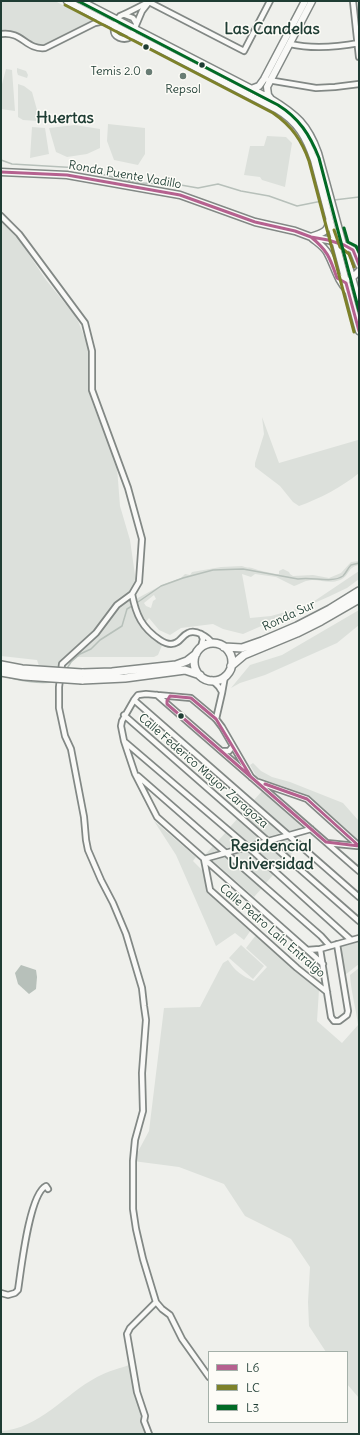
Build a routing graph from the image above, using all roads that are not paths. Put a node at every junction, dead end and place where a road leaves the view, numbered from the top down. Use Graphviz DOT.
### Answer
graph roads {
  1 [pos="67,1"];
  2 [pos="81,1"];
  3 [pos="270,1"];
  4 [pos="305,1"];
  5 [pos="312,1"];
  6 [pos="353,1"];
  7 [pos="151,2"];
  8 [pos="126,15"];
  9 [pos="104,21"];
  10 [pos="116,23"];
  11 [pos="134,29"];
  12 [pos="1,34"];
  13 [pos="358,43"];
  14 [pos="290,44"];
  15 [pos="359,57"];
  16 [pos="267,80"];
  17 [pos="359,84"];
  18 [pos="251,89"];
  19 [pos="271,99"];
  20 [pos="1,172"];
  21 [pos="1,216"];
  22 [pos="329,218"];
  23 [pos="328,228"];
  24 [pos="341,236"];
  25 [pos="311,237"];
  26 [pos="328,240"];
  27 [pos="335,242"];
  28 [pos="344,245"];
  29 [pos="337,249"];
  30 [pos="353,250"];
  31 [pos="328,254"];
  32 [pos="359,265"];
  33 [pos="332,266"];
  34 [pos="359,271"];
  35 [pos="337,278"];
  36 [pos="352,278"];
  37 [pos="346,283"];
  38 [pos="356,286"];
  39 [pos="349,292"];
  40 [pos="359,303"];
  41 [pos="359,331"];
  42 [pos="359,591"];
  43 [pos="132,594"];
  44 [pos="359,599"];
  45 [pos="201,634"];
  46 [pos="212,643"];
  47 [pos="201,647"];
  48 [pos="224,647"];
  49 [pos="196,654"];
  50 [pos="1,665"];
  51 [pos="231,666"];
  52 [pos="1,672"];
  53 [pos="200,675"];
  54 [pos="225,676"];
  55 [pos="82,677"];
  56 [pos="212,680"];
  57 [pos="222,694"];
  58 [pos="157,695"];
  59 [pos="170,696"];
  60 [pos="134,700"];
  61 [pos="167,704"];
  62 [pos="124,715"];
  63 [pos="216,719"];
  64 [pos="124,741"];
  65 [pos="233,746"];
  66 [pos="137,752"];
  67 [pos="222,752"];
  68 [pos="129,757"];
  69 [pos="241,759"];
  70 [pos="232,761"];
  71 [pos="135,774"];
  72 [pos="253,779"];
  73 [pos="275,788"];
  74 [pos="153,790"];
  75 [pos="271,794"];
  76 [pos="146,796"];
  77 [pos="311,830"];
  78 [pos="289,836"];
  79 [pos="268,841"];
  80 [pos="326,842"];
  81 [pos="341,844"];
  82 [pos="359,846"];
  83 [pos="248,847"];
  84 [pos="337,852"];
  85 [pos="226,853"];
  86 [pos="204,859"];
  87 [pos="359,871"];
  88 [pos="359,897"];
  89 [pos="359,921"];
  90 [pos="359,938"];
  91 [pos="325,940"];
  92 [pos="351,940"];
  93 [pos="337,944"];
  94 [pos="330,946"];
  95 [pos="322,948"];
  96 [pos="307,950"];
  97 [pos="323,964"];
  98 [pos="327,992"];
  99 [pos="48,1189"];
  100 [pos="1,1293"];
  101 [pos="156,1302"];
  102 [pos="208,1376"];
  103 [pos="149,1434"];
  1 -- 9 [label="main road"];
  2 -- 10 [label="main road"];
  3 -- 7 [label="street"];
  4 -- 16 [label="main road"];
  5 -- 14 [label="main road"];
  6 -- 13 [label="street"];
  7 -- 8 [label="street"];
  7 -- 11 [label="street"];
  8 -- 10 [label="street"];
  8 -- 11 [label="street"];
  9 -- 10 [label="main road"];
  9 -- 12 [label="street"];
  10 -- 11 [label="main road"];
  11 -- 18 [label="main road"];
  11 -- 22 [label="main road"];
  13 -- 14 [label="street"];
  13 -- 15 [label="street"];
  14 -- 16 [label="main road"];
  16 -- 17 [label="street"];
  16 -- 18 [label="main road"];
  16 -- 19 [label="main road"];
  18 -- 19 [label="main road"];
  19 -- 24 [label="main road"];
  20 -- 25 [label="main road, Ronda Puente Vadillo"];
  21 -- 43 [label="street"];
  22 -- 23 [label="main road, Ronda Puente Vadillo"];
  22 -- 27 [label="main road"];
  23 -- 25 [label="main road"];
  23 -- 26 [label="main road, Ronda Puente Vadillo"];
  24 -- 28 [label="main road"];
  24 -- 30 [label="main road"];
  25 -- 26 [label="main road, Ronda Puente Vadillo"];
  25 -- 31 [label="main road, Ronda Puente Vadillo"];
  26 -- 27 [label="main road, Ronda Puente Vadillo"];
  26 -- 31 [label="main road, Ronda Puente Vadillo"];
  27 -- 28 [label="main road, Ronda Puente Vadillo"];
  27 -- 29 [label="main road"];
  28 -- 29 [label="main road"];
  28 -- 30 [label="main road, Ronda Puente Vadillo"];
  28 -- 36 [label="main road"];
  29 -- 33 [label="main road"];
  29 -- 37 [label="main road"];
  30 -- 32 [label="main road"];
  31 -- 33 [label="main road, Ronda Puente Vadillo"];
  33 -- 35 [label="main road, Ronda Puente Vadillo"];
  34 -- 36 [label="main road"];
  35 -- 37 [label="main road"];
  35 -- 39 [label="main road, Ronda Puente Vadillo"];
  36 -- 37 [label="main road"];
  36 -- 38 [label="main road"];
  37 -- 38 [label="main road"];
  37 -- 39 [label="main road"];
  38 -- 40 [label="main road"];
  39 -- 41 [label="main road"];
  42 -- 48 [label="highway, Ronda Sur"];
  43 -- 45 [label="street"];
  43 -- 101 [label="street"];
  44 -- 51 [label="highway, Ronda Sur"];
  45 -- 46 [label="street"];
  45 -- 47 [label="street"];
  46 -- 47 [label="highway"];
  46 -- 48 [label="highway"];
  47 -- 49 [label="highway"];
  48 -- 51 [label="highway"];
  49 -- 53 [label="highway"];
  49 -- 55 [label="highway"];
  50 -- 55 [label="highway, bridge"];
  51 -- 54 [label="highway"];
  52 -- 55 [label="highway, bridge"];
  53 -- 55 [label="highway"];
  53 -- 56 [label="highway"];
  54 -- 56 [label="highway"];
  54 -- 57 [label="street"];
  56 -- 57 [label="street"];
  57 -- 63 [label="street"];
  58 -- 59 [label="street"];
  58 -- 60 [label="street"];
  58 -- 61 [label="street"];
  59 -- 61 [label="street"];
  59 -- 63 [label="street"];
  60 -- 62 [label="street"];
  60 -- 78 [label="street"];
  61 -- 67 [label="street"];
  62 -- 64 [label="street"];
  62 -- 79 [label="street, Calle Federico Mayor Zaragoza"];
  63 -- 65 [label="street"];
  64 -- 66 [label="street"];
  64 -- 68 [label="street"];
  65 -- 67 [label="street"];
  65 -- 69 [label="street"];
  65 -- 70 [label="street"];
  66 -- 68 [label="street"];
  66 -- 83 [label="street"];
  67 -- 70 [label="street"];
  68 -- 71 [label="street"];
  69 -- 70 [label="street"];
  69 -- 72 [label="street"];
  70 -- 72 [label="street"];
  71 -- 74 [label="street"];
  71 -- 76 [label="street"];
  72 -- 73 [label="street"];
  72 -- 75 [label="street"];
  73 -- 75 [label="street"];
  73 -- 82 [label="street"];
  74 -- 76 [label="street"];
  74 -- 85 [label="street"];
  75 -- 77 [label="street"];
  76 -- 86 [label="street"];
  77 -- 78 [label="street"];
  77 -- 80 [label="street"];
  78 -- 79 [label="street"];
  78 -- 88 [label="street"];
  79 -- 83 [label="street"];
  79 -- 89 [label="street, Calle Federico Mayor Zaragoza"];
  80 -- 81 [label="street"];
  80 -- 84 [label="street"];
  81 -- 82 [label="street"];
  81 -- 84 [label="street"];
  83 -- 85 [label="street"];
  83 -- 92 [label="street"];
  84 -- 87 [label="street"];
  85 -- 86 [label="street"];
  85 -- 91 [label="street"];
  86 -- 96 [label="street"];
  86 -- 98 [label="street, Calle Pedro Laín Entralgo"];
  90 -- 92 [label="street"];
  91 -- 94 [label="street"];
  91 -- 95 [label="street"];
  92 -- 93 [label="street"];
  93 -- 94 [label="street"];
  93 -- 98 [label="street"];
  94 -- 95 [label="street"];
  95 -- 96 [label="street"];
  95 -- 97 [label="street"];
  96 -- 97 [label="street"];
  97 -- 98 [label="street"];
  99 -- 100 [label="street"];
  101 -- 102 [label="street"];
  101 -- 103 [label="street"];
}
